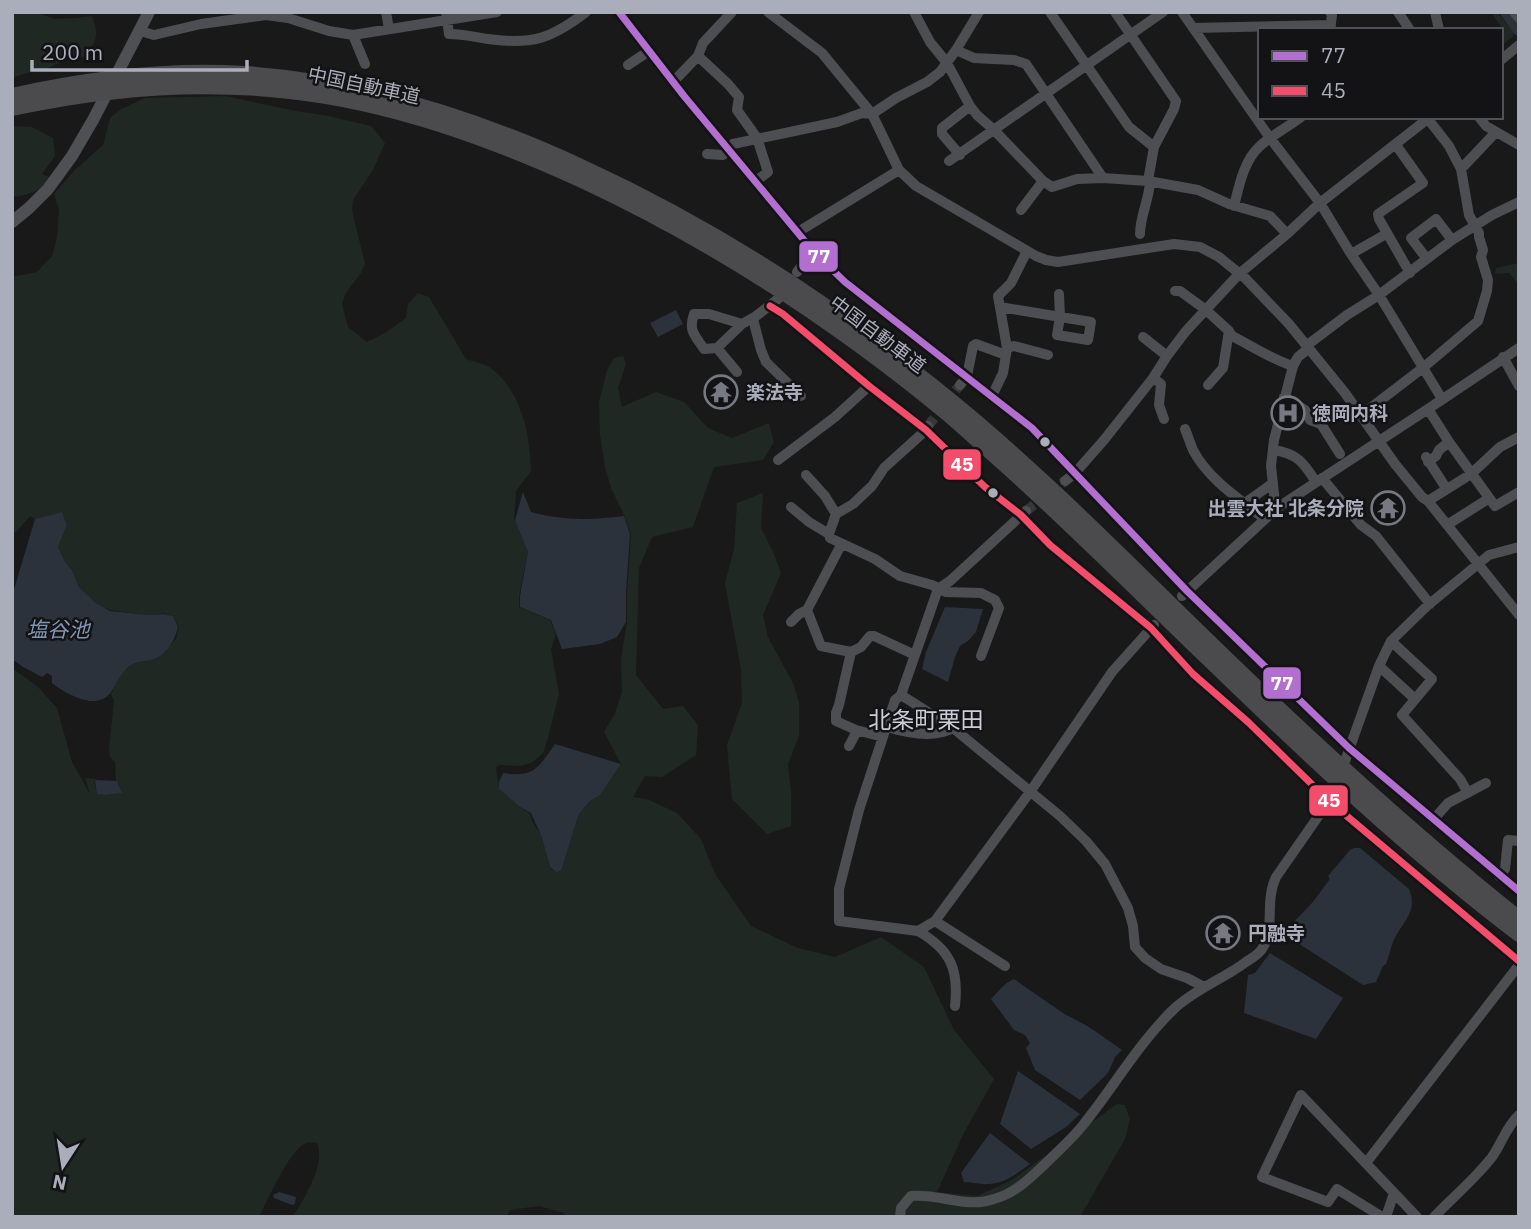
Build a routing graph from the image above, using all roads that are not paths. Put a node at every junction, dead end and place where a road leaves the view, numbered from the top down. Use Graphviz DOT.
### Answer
graph roads {
  1 [pos="149,12"];
  2 [pos="386,12"];
  3 [pos="498,12"];
  4 [pos="586,12"];
  5 [pos="619,12"];
  6 [pos="733,12"];
  7 [pos="768,12"];
  8 [pos="914,12"];
  9 [pos="979,12"];
  10 [pos="1050,12"];
  11 [pos="1115,12"];
  12 [pos="1163,12"];
  13 [pos="1182,12"];
  14 [pos="1282,12"];
  15 [pos="1398,12"];
  16 [pos="1514,12"];
  17 [pos="446,16"];
  18 [pos="1519,18"];
  19 [pos="1332,19"];
  20 [pos="1282,26"];
  21 [pos="1193,28"];
  22 [pos="1409,28"];
  23 [pos="389,29"];
  24 [pos="140,31"];
  25 [pos="353,35"];
  26 [pos="1131,35"];
  27 [pos="1519,46"];
  28 [pos="956,50"];
  29 [pos="649,51"];
  30 [pos="698,56"];
  31 [pos="1503,58"];
  32 [pos="947,63"];
  33 [pos="365,64"];
  34 [pos="628,65"];
  35 [pos="1087,65"];
  36 [pos="673,82"];
  37 [pos="111,84"];
  38 [pos="1047,93"];
  39 [pos="12,96"];
  40 [pos="970,106"];
  41 [pos="12,108"];
  42 [pos="872,114"];
  43 [pos="1298,119"];
  44 [pos="1428,119"];
  45 [pos="1430,119"];
  46 [pos="1481,119"];
  47 [pos="994,130"];
  48 [pos="1496,132"];
  49 [pos="757,138"];
  50 [pos="1270,138"];
  51 [pos="1396,145"];
  52 [pos="1519,145"];
  53 [pos="1154,147"];
  54 [pos="728,149"];
  55 [pos="707,154"];
  56 [pos="960,155"];
  57 [pos="949,161"];
  58 [pos="1461,169"];
  59 [pos="899,170"];
  60 [pos="1104,178"];
  61 [pos="756,181"];
  62 [pos="1043,181"];
  63 [pos="1149,182"];
  64 [pos="1519,202"];
  65 [pos="1320,203"];
  66 [pos="1234,206"];
  67 [pos="1021,210"];
  68 [pos="12,222"];
  69 [pos="1475,226"];
  70 [pos="798,232"];
  71 [pos="1140,234"];
  72 [pos="1287,234"];
  73 [pos="1386,234"];
  74 [pos="1451,240"];
  75 [pos="813,251"];
  76 [pos="1351,254"];
  77 [pos="1025,256"];
  78 [pos="1427,259"];
  79 [pos="797,272"];
  80 [pos="1410,273"];
  81 [pos="1239,274"];
  82 [pos="1175,291"];
  83 [pos="1059,294"];
  84 [pos="1379,295"];
  85 [pos="1000,307"];
  86 [pos="1206,310"];
  87 [pos="753,318"];
  88 [pos="742,324"];
  89 [pos="1229,331"];
  90 [pos="1143,337"];
  91 [pos="1307,347"];
  92 [pos="717,348"];
  93 [pos="1519,348"];
  94 [pos="1006,351"];
  95 [pos="1048,355"];
  96 [pos="1167,356"];
  97 [pos="1503,357"];
  98 [pos="1293,366"];
  99 [pos="1424,367"];
  100 [pos="737,372"];
  101 [pos="1153,378"];
  102 [pos="964,381"];
  103 [pos="1208,385"];
  104 [pos="869,386"];
  105 [pos="1519,386"];
  106 [pos="801,396"];
  107 [pos="992,396"];
  108 [pos="1284,397"];
  109 [pos="1443,399"];
  110 [pos="1428,409"];
  111 [pos="1360,416"];
  112 [pos="1164,419"];
  113 [pos="927,428"];
  114 [pos="1185,429"];
  115 [pos="1519,437"];
  116 [pos="1378,440"];
  117 [pos="1449,442"];
  118 [pos="1273,450"];
  119 [pos="1340,454"];
  120 [pos="778,460"];
  121 [pos="1076,473"];
  122 [pos="1471,474"];
  123 [pos="806,475"];
  124 [pos="1319,480"];
  125 [pos="1065,481"];
  126 [pos="1273,483"];
  127 [pos="1446,488"];
  128 [pos="1518,494"];
  129 [pos="1488,499"];
  130 [pos="1428,501"];
  131 [pos="1245,503"];
  132 [pos="791,507"];
  133 [pos="1277,508"];
  134 [pos="1023,513"];
  135 [pos="836,514"];
  136 [pos="1265,519"];
  137 [pos="1447,525"];
  138 [pos="829,534"];
  139 [pos="841,545"];
  140 [pos="1519,547"];
  141 [pos="1478,565"];
  142 [pos="939,589"];
  143 [pos="1185,593"];
  144 [pos="1430,604"];
  145 [pos="807,610"];
  146 [pos="1519,615"];
  147 [pos="791,622"];
  148 [pos="1153,627"];
  149 [pos="1391,641"];
  150 [pos="851,652"];
  151 [pos="915,655"];
  152 [pos="981,656"];
  153 [pos="1379,666"];
  154 [pos="901,695"];
  155 [pos="1415,699"];
  156 [pos="953,727"];
  157 [pos="857,731"];
  158 [pos="885,732"];
  159 [pos="849,746"];
  160 [pos="1349,748"];
  161 [pos="1345,761"];
  162 [pos="1486,783"];
  163 [pos="1335,789"];
  164 [pos="1030,792"];
  165 [pos="1468,793"];
  166 [pos="1329,801"];
  167 [pos="1433,820"];
  168 [pos="1519,841"];
  169 [pos="1499,876"];
  170 [pos="1519,891"];
  171 [pos="1519,919"];
  172 [pos="935,921"];
  173 [pos="918,931"];
  174 [pos="1519,934"];
  175 [pos="1519,963"];
  176 [pos="1006,966"];
  177 [pos="1203,987"];
  178 [pos="955,1006"];
  179 [pos="1519,1115"];
  180 [pos="1366,1163"];
  181 [pos="1394,1193"];
  182 [pos="900,1217"];
  183 [pos="1378,1217"];
  184 [pos="1386,1217"];
  185 [pos="1417,1217"];
  186 [pos="1434,1217"];
  1 -- 24 [label="main road"];
  2 -- 23 [label="street"];
  3 -- 17 [label="street"];
  4 -- 17 [label="street"];
  5 -- 29 [label="street"];
  6 -- 30 [label="street"];
  7 -- 42 [label="street"];
  8 -- 32 [label="street"];
  9 -- 28 [label="street"];
  10 -- 35 [label="street"];
  11 -- 26 [label="street"];
  12 -- 26 [label="street"];
  13 -- 21 [label="street"];
  14 -- 20 [label="street"];
  15 -- 22 [label="street"];
  16 -- 18 [label="street"];
  17 -- 23 [label="street"];
  19 -- 20 [label="street"];
  20 -- 21 [label="street"];
  21 -- 50 [label="street"];
  23 -- 25 [label="street"];
  24 -- 25 [label="street"];
  24 -- 68 [label="main road"];
  25 -- 33 [label="street"];
  26 -- 35 [label="street"];
  26 -- 53 [label="street"];
  27 -- 31 [label="street"];
  28 -- 32 [label="street"];
  28 -- 38 [label="street"];
  29 -- 34 [label="street"];
  29 -- 36 [label="street"];
  30 -- 36 [label="street"];
  30 -- 49 [label="street"];
  32 -- 40 [label="street"];
  32 -- 42 [label="street"];
  35 -- 38 [label="street"];
  35 -- 53 [label="street"];
  36 -- 54 [label="street"];
  37 -- 39 [label="highway, 中国自動車道"];
  37 -- 41 [label="highway, 中国自動車道"];
  37 -- 171 [label="highway, 中国自動車道"];
  37 -- 174 [label="highway, 中国自動車道"];
  38 -- 47 [label="street"];
  38 -- 60 [label="street"];
  40 -- 47 [label="street"];
  40 -- 56 [label="street"];
  42 -- 49 [label="street"];
  42 -- 59 [label="street"];
  43 -- 50 [label="street"];
  44 -- 51 [label="street"];
  45 -- 58 [label="street"];
  46 -- 48 [label="street"];
  47 -- 56 [label="street"];
  47 -- 62 [label="street"];
  48 -- 52 [label="street"];
  48 -- 58 [label="street"];
  49 -- 54 [label="street"];
  49 -- 61 [label="street"];
  50 -- 65 [label="street"];
  50 -- 66 [label="street"];
  51 -- 65 [label="street"];
  51 -- 73 [label="street"];
  53 -- 63 [label="street"];
  54 -- 55 [label="street"];
  54 -- 61 [label="street"];
  56 -- 57 [label="street"];
  58 -- 69 [label="street"];
  59 -- 70 [label="street"];
  59 -- 81 [label="street"];
  60 -- 62 [label="street"];
  60 -- 63 [label="street"];
  61 -- 70 [label="street"];
  62 -- 67 [label="street"];
  63 -- 66 [label="street"];
  63 -- 71 [label="street"];
  64 -- 69 [label="street"];
  65 -- 72 [label="street"];
  65 -- 76 [label="street"];
  66 -- 72 [label="street"];
  69 -- 74 [label="street"];
  69 -- 99 [label="street"];
  70 -- 75 [label="street"];
  72 -- 81 [label="street"];
  73 -- 76 [label="street"];
  73 -- 80 [label="street"];
  74 -- 78 [label="street"];
  74 -- 78 [label="street"];
  75 -- 79 [label="street"];
  75 -- 102 [label="street"];
  76 -- 84 [label="street"];
  77 -- 85 [label="street"];
  78 -- 80 [label="street"];
  80 -- 84 [label="street"];
  81 -- 86 [label="street"];
  81 -- 91 [label="street"];
  82 -- 86 [label="street"];
  83 -- 85 [label="street"];
  84 -- 91 [label="street"];
  84 -- 99 [label="street"];
  85 -- 94 [label="street"];
  86 -- 89 [label="street"];
  86 -- 96 [label="street"];
  87 -- 88 [label="street"];
  87 -- 104 [label="street"];
  87 -- 106 [label="street"];
  88 -- 92 [label="street"];
  88 -- 92 [label="street"];
  89 -- 98 [label="street"];
  89 -- 103 [label="street"];
  90 -- 96 [label="street"];
  91 -- 98 [label="street"];
  91 -- 111 [label="street"];
  92 -- 100 [label="street"];
  93 -- 97 [label="street"];
  94 -- 95 [label="street"];
  94 -- 102 [label="street"];
  94 -- 107 [label="street"];
  96 -- 101 [label="street"];
  97 -- 105 [label="street"];
  97 -- 109 [label="street"];
  98 -- 108 [label="street"];
  99 -- 109 [label="street"];
  99 -- 111 [label="street"];
  101 -- 112 [label="street"];
  101 -- 121 [label="street"];
  102 -- 107 [label="street"];
  104 -- 113 [label="street"];
  104 -- 120 [label="street"];
  107 -- 121 [label="street"];
  108 -- 118 [label="street"];
  108 -- 119 [label="street"];
  109 -- 110 [label="street"];
  110 -- 116 [label="street"];
  110 -- 117 [label="street"];
  111 -- 116 [label="street"];
  113 -- 134 [label="street"];
  113 -- 135 [label="street"];
  114 -- 131 [label="street"];
  115 -- 122 [label="street"];
  116 -- 124 [label="street"];
  116 -- 130 [label="street"];
  117 -- 122 [label="street"];
  117 -- 127 [label="street"];
  118 -- 124 [label="street"];
  118 -- 126 [label="street"];
  121 -- 125 [label="street"];
  121 -- 143 [label="street"];
  122 -- 127 [label="street"];
  122 -- 129 [label="street"];
  123 -- 135 [label="street"];
  124 -- 133 [label="street"];
  124 -- 144 [label="street"];
  126 -- 131 [label="street"];
  126 -- 133 [label="street"];
  127 -- 130 [label="street"];
  128 -- 129 [label="street"];
  129 -- 137 [label="street"];
  130 -- 137 [label="street"];
  131 -- 136 [label="street"];
  132 -- 138 [label="street"];
  133 -- 136 [label="street"];
  134 -- 142 [label="street"];
  134 -- 148 [label="street"];
  135 -- 138 [label="street"];
  136 -- 143 [label="street"];
  137 -- 141 [label="street"];
  138 -- 139 [label="street"];
  139 -- 142 [label="street"];
  139 -- 145 [label="street"];
  140 -- 141 [label="street"];
  141 -- 144 [label="street"];
  141 -- 146 [label="street"];
  142 -- 151 [label="street"];
  142 -- 152 [label="street"];
  143 -- 160 [label="street"];
  144 -- 149 [label="street"];
  145 -- 147 [label="street"];
  145 -- 150 [label="street"];
  148 -- 164 [label="street"];
  148 -- 166 [label="street"];
  149 -- 153 [label="street"];
  149 -- 155 [label="street"];
  150 -- 151 [label="street"];
  150 -- 157 [label="street"];
  151 -- 154 [label="street"];
  153 -- 155 [label="street"];
  153 -- 160 [label="street"];
  154 -- 156 [label="street"];
  154 -- 158 [label="street"];
  155 -- 165 [label="street"];
  156 -- 158 [label="street"];
  156 -- 164 [label="street"];
  157 -- 158 [label="street"];
  157 -- 159 [label="street"];
  158 -- 173 [label="street"];
  160 -- 161 [label="street"];
  160 -- 167 [label="street"];
  162 -- 165 [label="street"];
  163 -- 166 [label="street"];
  164 -- 172 [label="street"];
  164 -- 177 [label="street"];
  165 -- 167 [label="street"];
  166 -- 175 [label="street"];
  166 -- 177 [label="street"];
  167 -- 169 [label="street"];
  168 -- 169 [label="street"];
  169 -- 170 [label="street"];
  172 -- 173 [label="street"];
  172 -- 176 [label="street"];
  173 -- 178 [label="street"];
  175 -- 180 [label="street"];
  177 -- 182 [label="street"];
  179 -- 186 [label="street"];
  180 -- 181 [label="street"];
  180 -- 183 [label="street"];
  181 -- 184 [label="street"];
  181 -- 185 [label="street"];
}
